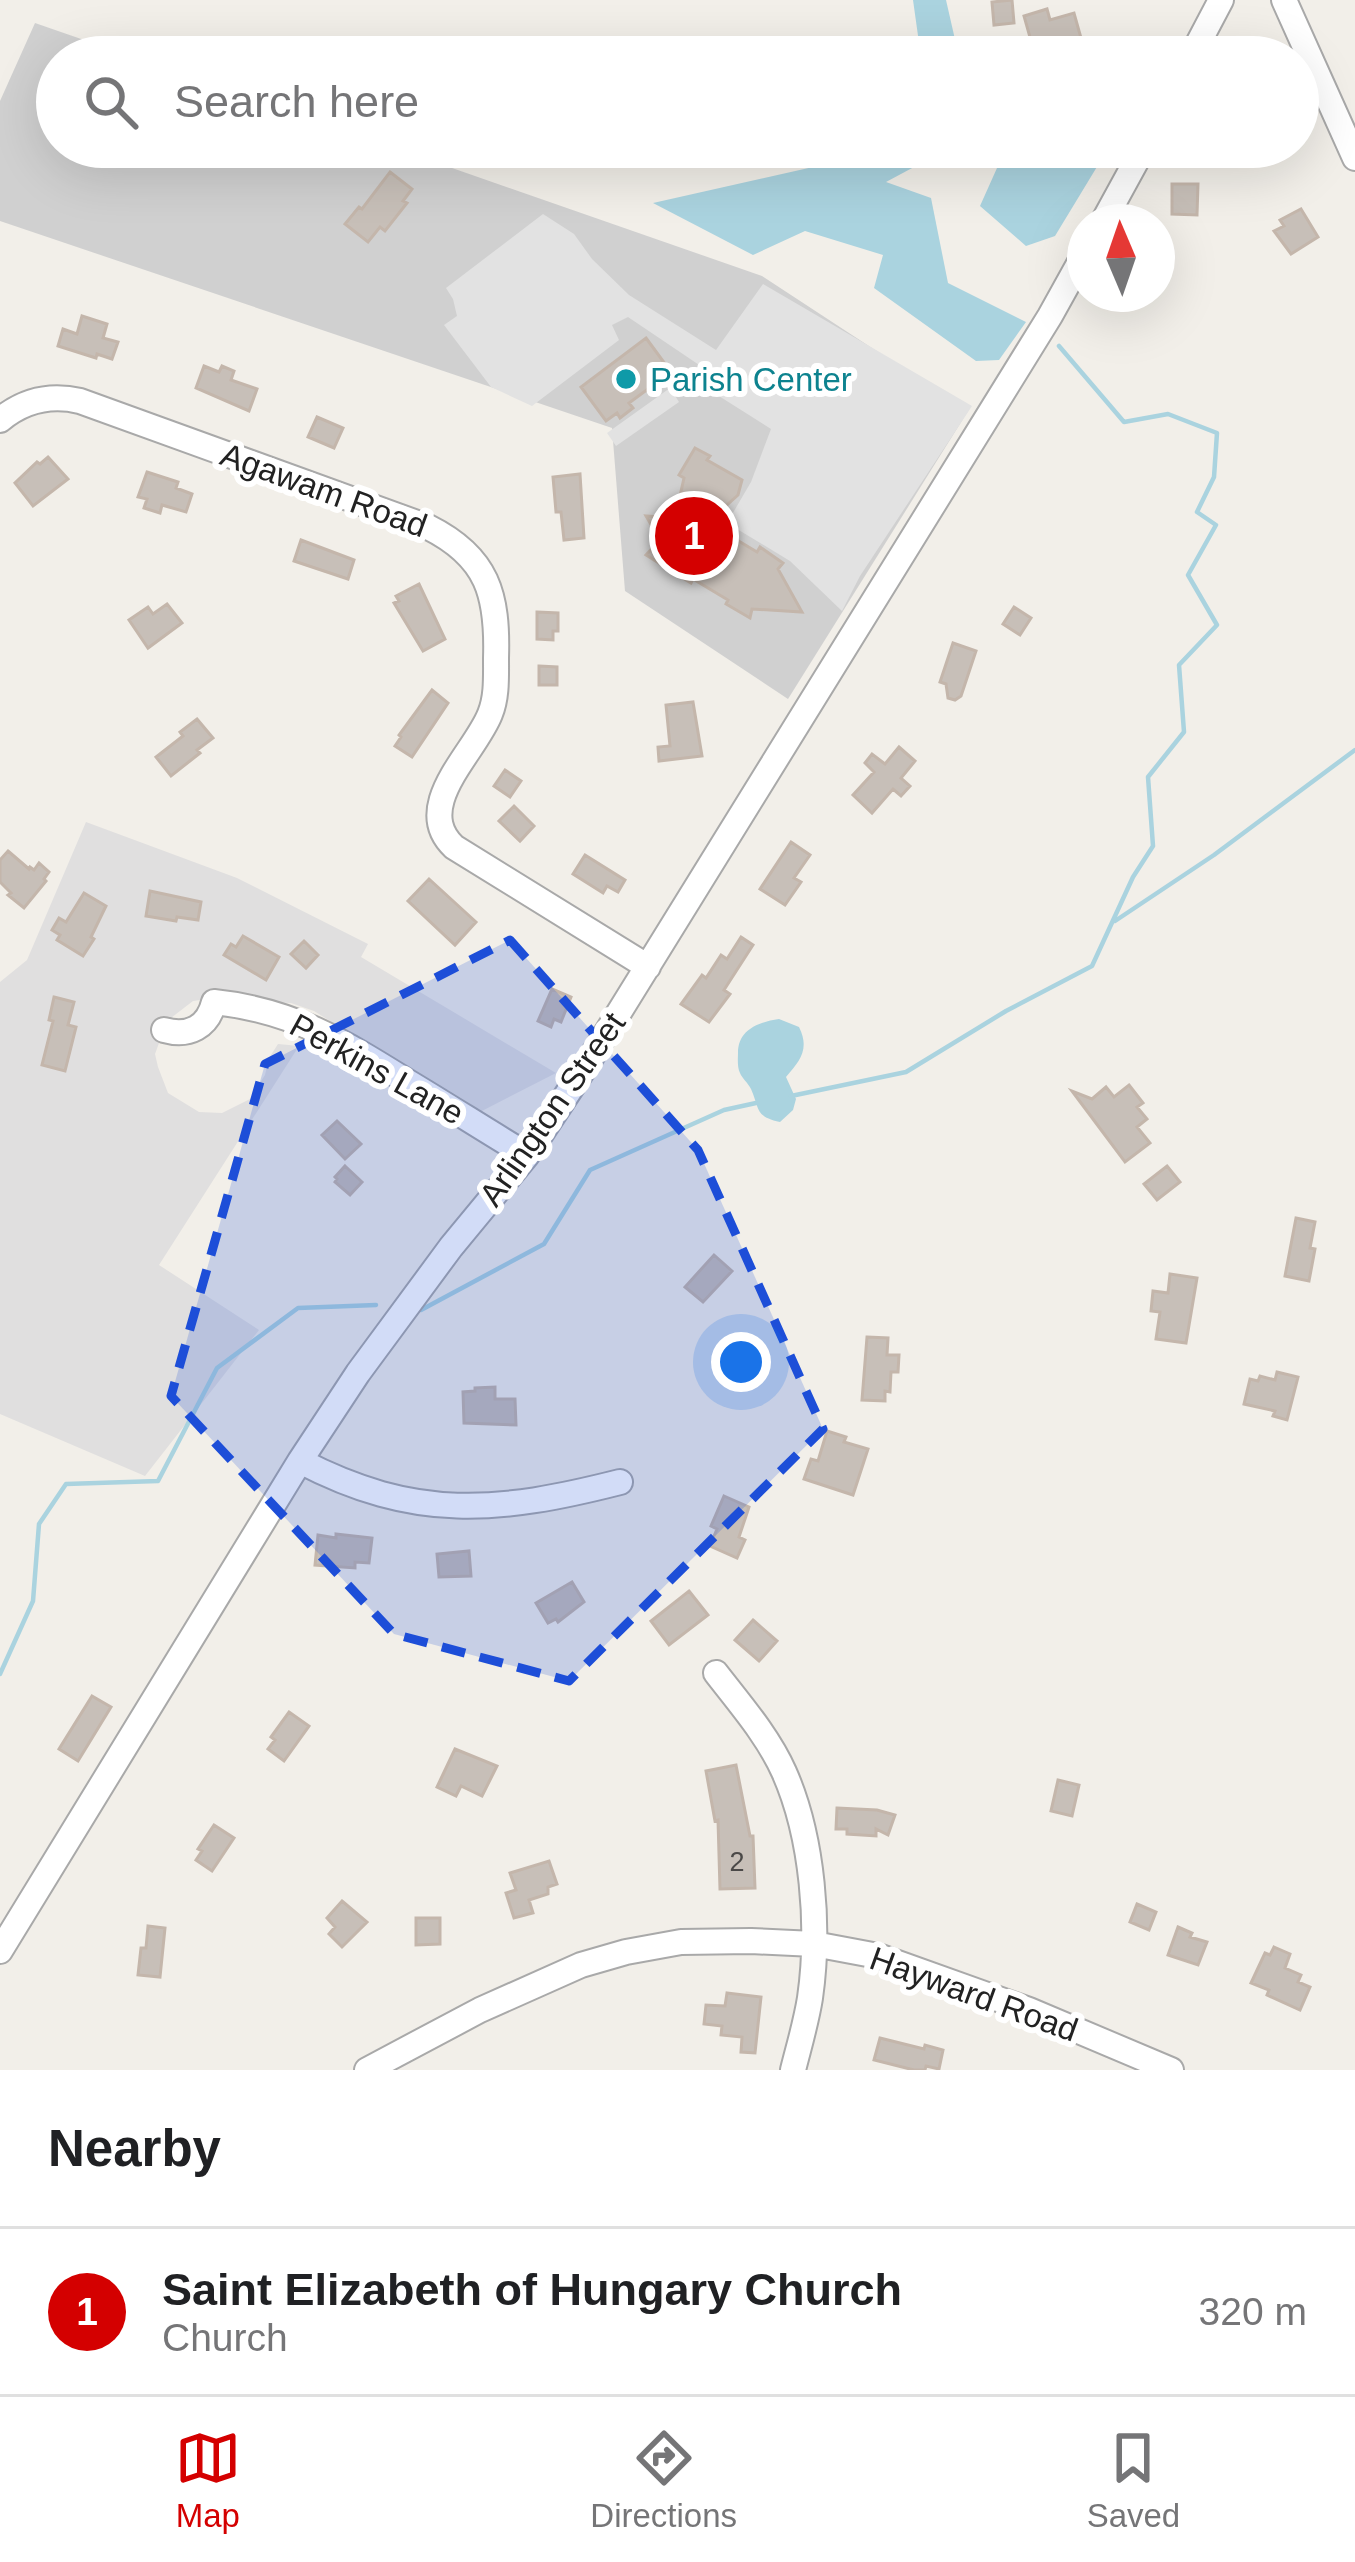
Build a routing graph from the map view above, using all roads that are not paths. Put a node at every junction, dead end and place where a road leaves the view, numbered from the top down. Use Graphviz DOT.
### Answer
graph roads {
  1 [pos="1221,0"];
  2 [pos="1284,0"];
  3 [pos="1202,36"];
  4 [pos="1300,36"];
  5 [pos="1319,78"];
  6 [pos="1355,158"];
  7 [pos="1133,168"];
  8 [pos="1113,204"];
  9 [pos="1067,285"];
  10 [pos="0,420"];
  11 [pos="648,967"];
  12 [pos="164,1030"];
  13 [pos="526,1155"];
  14 [pos="300,1461"];
  15 [pos="620,1482"];
  16 [pos="716,1673"];
  17 [pos="814,1944"];
  18 [pos="0,1952"];
  19 [pos="367,2070"];
  20 [pos="793,2070"];
  21 [pos="1171,2070"];
  1 -- 3 [label="street"];
  2 -- 4 [label="street"];
  5 -- 6 [label="street"];
  7 -- 8 [label="street"];
  9 -- 11 [label="street, Arlington Street"];
  10 -- 11 [label="street, Agawam Road"];
  11 -- 13 [label="street, Arlington Street"];
  12 -- 13 [label="street, Perkins Lane"];
  13 -- 14 [label="street, Arlington Street"];
  14 -- 15 [label="street"];
  14 -- 18 [label="street, Arlington Street"];
  16 -- 17 [label="street"];
  17 -- 19 [label="street, Hayward Road"];
  17 -- 20 [label="street"];
  17 -- 21 [label="street, Hayward Road"];
}
